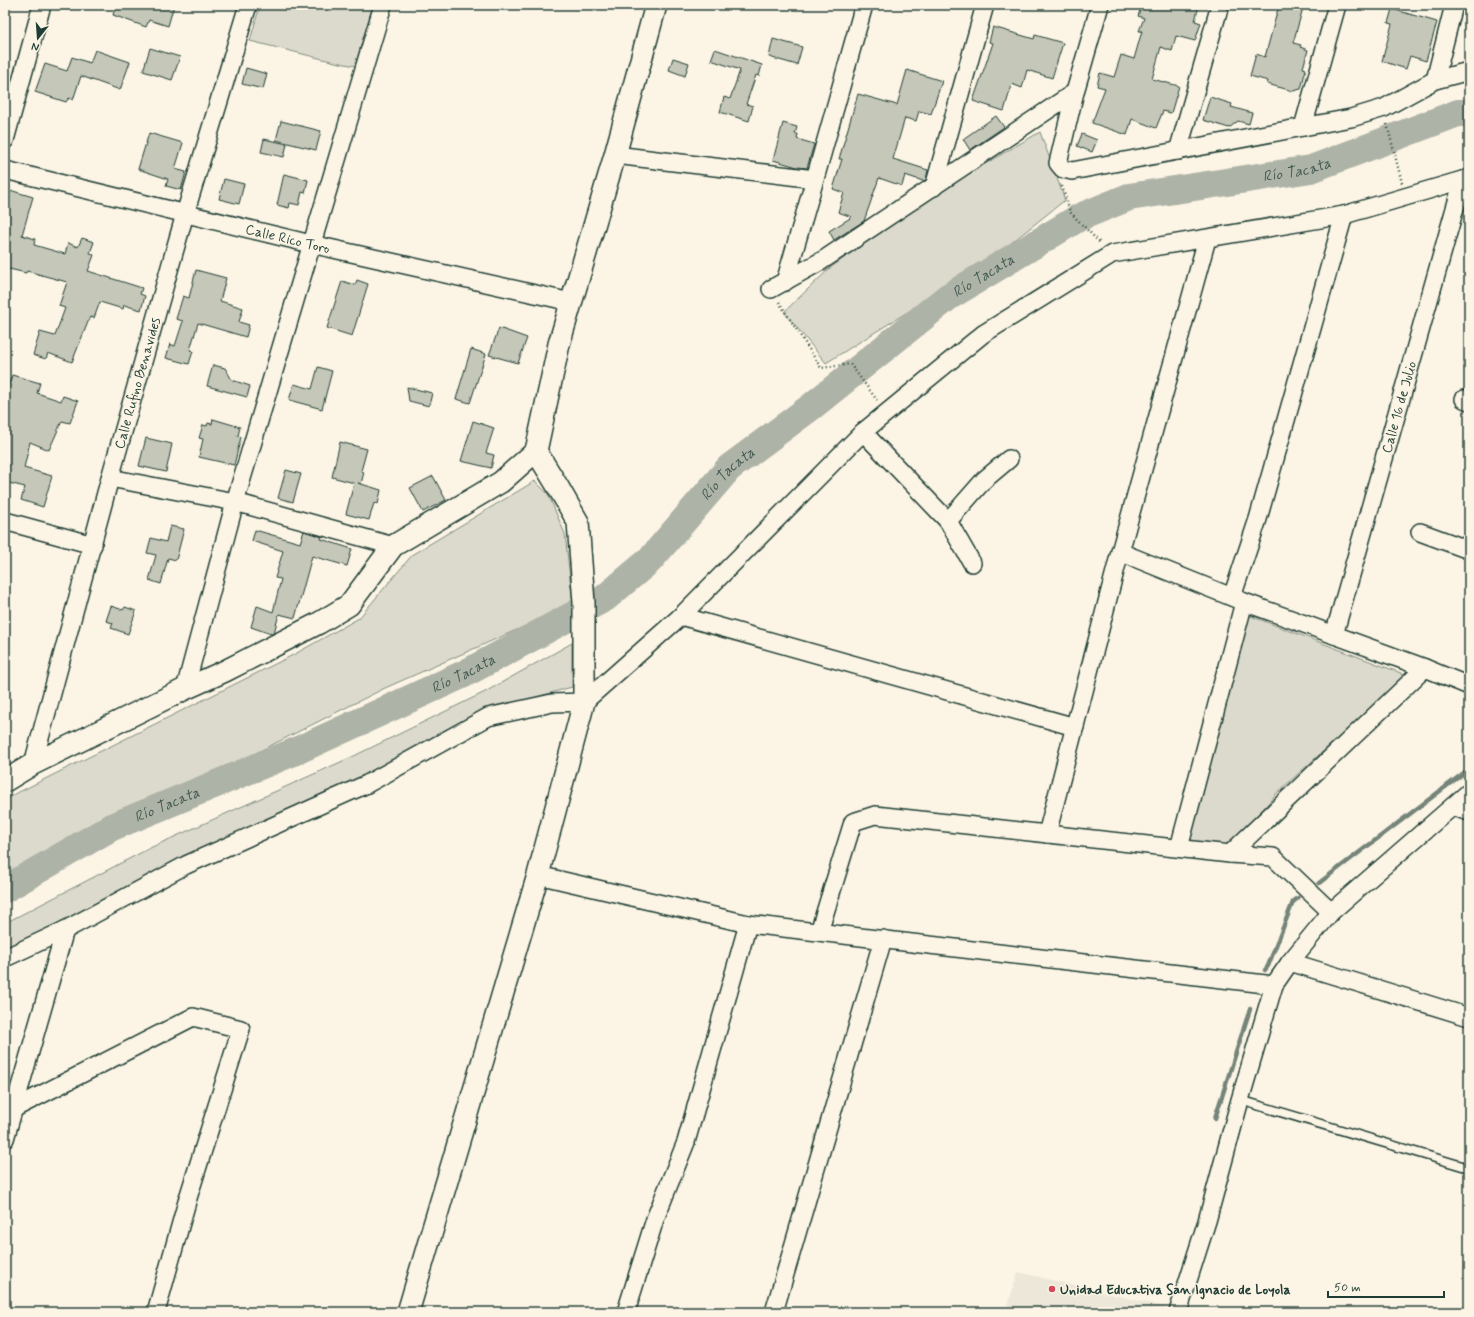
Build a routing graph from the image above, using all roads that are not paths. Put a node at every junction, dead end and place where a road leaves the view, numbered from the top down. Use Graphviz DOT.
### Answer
graph roads {
  1 [pos="42,5"];
  2 [pos="248,5"];
  3 [pos="383,5"];
  4 [pos="656,5"];
  5 [pos="864,5"];
  6 [pos="985,5"];
  7 [pos="1100,5"];
  8 [pos="1220,5"];
  9 [pos="1337,5"];
  10 [pos="1454,5"];
  11 [pos="1469,71"];
  12 [pos="1435,80"];
  13 [pos="1075,92"];
  14 [pos="1303,126"];
  15 [pos="5,140"];
  16 [pos="1178,150"];
  17 [pos="615,155"];
  18 [pos="5,170"];
  19 [pos="815,179"];
  20 [pos="1466,179"];
  21 [pos="934,187"];
  22 [pos="185,214"];
  23 [pos="1344,216"];
  24 [pos="1206,239"];
  25 [pos="311,244"];
  26 [pos="571,302"];
  27 [pos="863,432"];
  28 [pos="536,451"];
  29 [pos="1009,459"];
  30 [pos="110,478"];
  31 [pos="235,502"];
  32 [pos="5,521"];
  33 [pos="948,521"];
  34 [pos="1420,532"];
  35 [pos="93,545"];
  36 [pos="393,546"];
  37 [pos="1469,550"];
  38 [pos="1120,552"];
  39 [pos="972,563"];
  40 [pos="1238,599"];
  41 [pos="681,616"];
  42 [pos="1334,635"];
  43 [pos="1425,668"];
  44 [pos="1469,686"];
  45 [pos="185,689"];
  46 [pos="584,702"];
  47 [pos="1075,727"];
  48 [pos="34,764"];
  49 [pos="5,781"];
  50 [pos="1469,792"];
  51 [pos="1453,807"];
  52 [pos="1469,812"];
  53 [pos="1047,834"];
  54 [pos="1179,848"];
  55 [pos="1230,854"];
  56 [pos="538,875"];
  57 [pos="1331,912"];
  58 [pos="748,924"];
  59 [pos="65,930"];
  60 [pos="819,932"];
  61 [pos="883,939"];
  62 [pos="5,958"];
  63 [pos="1290,962"];
  64 [pos="1274,985"];
  65 [pos="1469,1017"];
  66 [pos="1240,1100"];
  67 [pos="14,1109"];
  68 [pos="5,1139"];
  69 [pos="1469,1168"];
  70 [pos="156,1312"];
  71 [pos="408,1312"];
  72 [pos="626,1312"];
  73 [pos="774,1312"];
  74 [pos="1178,1312"];
  1 -- 15 [label="street"];
  2 -- 22 [label="street, Calle Rufino Benavides"];
  3 -- 25 [label="street"];
  4 -- 17 [label="street"];
  5 -- 19 [label="street"];
  6 -- 21 [label="street"];
  7 -- 13 [label="street"];
  8 -- 16 [label="street"];
  9 -- 14 [label="street"];
  10 -- 12 [label="street"];
  11 -- 12 [label="street"];
  12 -- 14 [label="street"];
  13 -- 16 [label="street"];
  13 -- 21 [label="street"];
  14 -- 16 [label="street"];
  17 -- 19 [label="street"];
  17 -- 26 [label="street"];
  18 -- 22 [label="street, Calle Rico Toro"];
  19 -- 21 [label="street"];
  20 -- 23 [label="street"];
  20 -- 42 [label="street, Calle 16 de Julio"];
  22 -- 25 [label="street, Calle Rico Toro"];
  22 -- 30 [label="street, Calle Rufino Benavides"];
  23 -- 24 [label="street"];
  23 -- 40 [label="street"];
  24 -- 27 [label="street"];
  24 -- 38 [label="street"];
  25 -- 26 [label="street, Calle Rico Toro"];
  25 -- 31 [label="street"];
  26 -- 28 [label="street"];
  27 -- 33 [label="street"];
  27 -- 41 [label="street"];
  28 -- 36 [label="street"];
  28 -- 46 [label="street"];
  29 -- 33 [label="street"];
  30 -- 31 [label="street"];
  30 -- 35 [label="street, Calle Rufino Benavides"];
  31 -- 36 [label="street"];
  31 -- 45 [label="street"];
  32 -- 35 [label="street"];
  33 -- 39 [label="street"];
  34 -- 37 [label="street"];
  35 -- 48 [label="street, Calle Rufino Benavides"];
  36 -- 45 [label="street"];
  38 -- 40 [label="street"];
  38 -- 47 [label="street"];
  40 -- 42 [label="street"];
  40 -- 54 [label="street"];
  41 -- 46 [label="street"];
  41 -- 47 [label="street"];
  42 -- 43 [label="street"];
  43 -- 44 [label="street"];
  43 -- 55 [label="street"];
  45 -- 48 [label="street"];
  46 -- 56 [label="street"];
  46 -- 59 [label="street"];
  47 -- 53 [label="street"];
  48 -- 49 [label="street"];
  50 -- 51 [label="street"];
  51 -- 52 [label="street"];
  51 -- 57 [label="street"];
  53 -- 54 [label="street"];
  53 -- 60 [label="street"];
  54 -- 55 [label="street"];
  55 -- 57 [label="street"];
  56 -- 58 [label="street"];
  56 -- 71 [label="street"];
  57 -- 63 [label="street"];
  58 -- 60 [label="street"];
  58 -- 72 [label="street"];
  59 -- 62 [label="street"];
  59 -- 67 [label="street"];
  60 -- 61 [label="street"];
  61 -- 64 [label="street"];
  61 -- 73 [label="street"];
  63 -- 64 [label="street"];
  63 -- 65 [label="street"];
  64 -- 66 [label="street"];
  66 -- 69 [label="lane"];
  66 -- 74 [label="street"];
  67 -- 68 [label="street"];
  67 -- 70 [label="street"];
}
